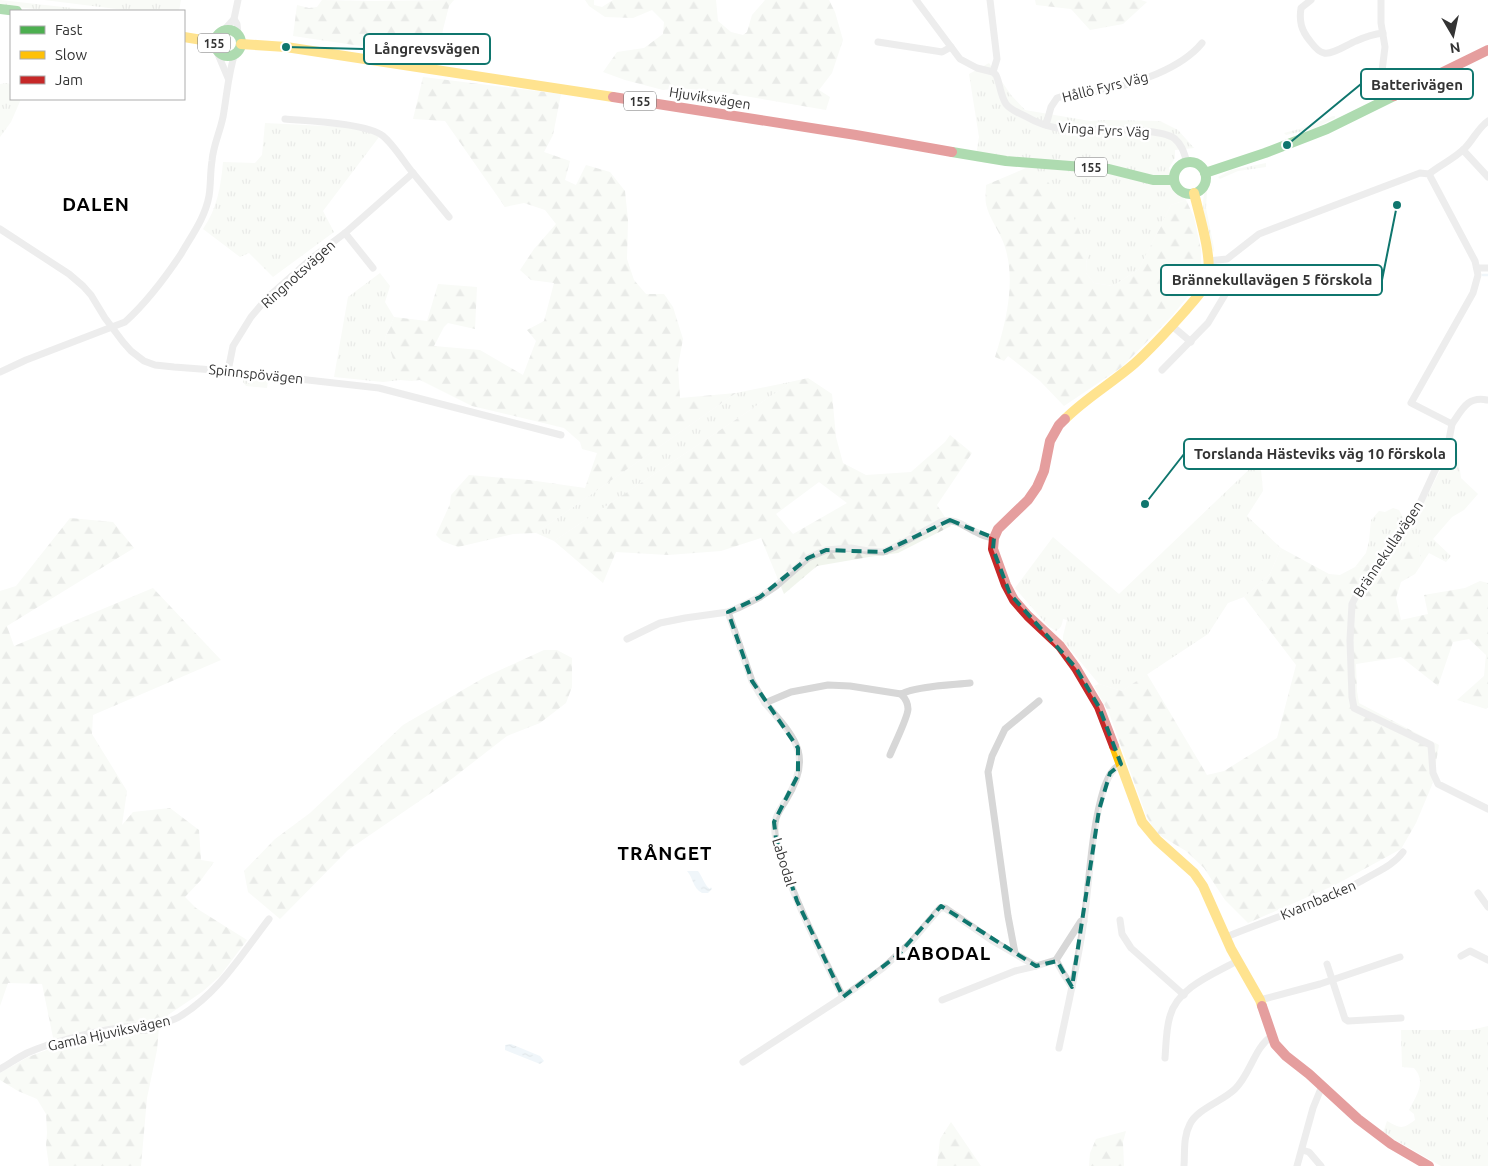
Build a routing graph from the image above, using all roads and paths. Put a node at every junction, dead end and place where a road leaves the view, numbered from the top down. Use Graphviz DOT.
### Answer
graph roads {
  1 [pos="238,0"];
  2 [pos="916,0"];
  3 [pos="990,0"];
  4 [pos="1311,0"];
  5 [pos="1381,0"];
  6 [pos="234,19"];
  7 [pos="223,32"];
  8 [pos="1382,33"];
  9 [pos="185,37"];
  10 [pos="240,39"];
  11 [pos="878,42"];
  12 [pos="1202,43"];
  13 [pos="216,47"];
  14 [pos="951,47"];
  15 [pos="1488,50"];
  16 [pos="235,53"];
  17 [pos="993,72"];
  18 [pos="228,78"];
  19 [pos="1388,99"];
  20 [pos="284,119"];
  21 [pos="1488,121"];
  22 [pos="1046,125"];
  23 [pos="1463,150"];
  24 [pos="1187,162"];
  25 [pos="413,173"];
  26 [pos="1205,173"];
  27 [pos="1429,174"];
  28 [pos="1488,177"];
  29 [pos="1174,180"];
  30 [pos="1194,193"];
  31 [pos="449,217"];
  32 [pos="0,229"];
  33 [pos="345,233"];
  34 [pos="1208,261"];
  35 [pos="373,268"];
  36 [pos="1477,268"];
  37 [pos="1488,268"];
  38 [pos="1241,284"];
  39 [pos="1171,325"];
  40 [pos="112,328"];
  41 [pos="1190,342"];
  42 [pos="1162,370"];
  43 [pos="228,371"];
  44 [pos="0,372"];
  45 [pos="1487,400"];
  46 [pos="1452,424"];
  47 [pos="561,436"];
  48 [pos="994,538"];
  49 [pos="728,612"];
  50 [pos="627,639"];
  51 [pos="970,683"];
  52 [pos="901,694"];
  53 [pos="1039,701"];
  54 [pos="766,703"];
  55 [pos="890,755"];
  56 [pos="1121,764"];
  57 [pos="1488,809"];
  58 [pos="1403,852"];
  59 [pos="1478,892"];
  60 [pos="1488,906"];
  61 [pos="269,919"];
  62 [pos="1120,920"];
  63 [pos="1084,921"];
  64 [pos="1226,937"];
  65 [pos="1015,953"];
  66 [pos="1461,956"];
  67 [pos="1400,957"];
  68 [pos="1056,960"];
  69 [pos="1488,960"];
  70 [pos="1237,961"];
  71 [pos="1328,964"];
  72 [pos="1036,966"];
  73 [pos="1333,980"];
  74 [pos="1072,987"];
  75 [pos="1184,995"];
  76 [pos="843,997"];
  77 [pos="942,1000"];
  78 [pos="1260,1000"];
  79 [pos="1401,1018"];
  80 [pos="1272,1036"];
  81 [pos="1059,1048"];
  82 [pos="1164,1058"];
  83 [pos="743,1062"];
  84 [pos="0,1069"];
  85 [pos="1322,1086"];
  86 [pos="1302,1150"];
  87 [pos="1184,1166"];
  88 [pos="1297,1166"];
  89 [pos="1321,1166"];
  90 [pos="1429,1166"];
  1 -- 6 [label="street"];
  2 -- 14 [label="street"];
  3 -- 17 [label="street"];
  4 -- 8 [label="street"];
  5 -- 8 [label="street"];
  6 -- 7 [label="street"];
  6 -- 10 [label="street"];
  7 -- 10 [label="main road, Hjuviksvägen / 155"];
  7 -- 13 [label="main road, 155"];
  8 -- 19 [label="street"];
  9 -- 13 [label="main road, 155"];
  10 -- 16 [label="main road, 155"];
  10 -- 29 [label="main road, Hjuviksvägen / 155"];
  11 -- 14 [label="street"];
  12 -- 22 [label="street, Hållö Fyrs Väg"];
  13 -- 16 [label="main road, 155"];
  13 -- 18 [label="street"];
  14 -- 17 [label="street"];
  15 -- 19 [label="main road"];
  16 -- 18 [label="street"];
  17 -- 22 [label="street, Vinga Fyrs Väg"];
  18 -- 40 [label="street"];
  19 -- 26 [label="main road"];
  20 -- 25 [label="street"];
  21 -- 23 [label="street"];
  22 -- 24 [label="street, Vinga Fyrs Väg"];
  23 -- 27 [label="street"];
  23 -- 28 [label="street"];
  24 -- 26 [label="main road"];
  24 -- 29 [label="main road"];
  25 -- 31 [label="street"];
  25 -- 33 [label="street, Ringnotsvägen"];
  26 -- 30 [label="main road"];
  27 -- 34 [label="street"];
  27 -- 36 [label="street"];
  29 -- 30 [label="main road"];
  30 -- 34 [label="main road"];
  32 -- 40 [label="street, Spinnspövägen"];
  33 -- 35 [label="street, Ringnotsvägen"];
  33 -- 43 [label="street, Ringnotsvägen"];
  34 -- 39 [label="main road"];
  36 -- 37 [label="street"];
  36 -- 46 [label="street"];
  38 -- 41 [label="street"];
  39 -- 41 [label="street"];
  39 -- 48 [label="main road"];
  40 -- 43 [label="street, Spinnspövägen"];
  40 -- 44 [label="street"];
  41 -- 42 [label="street"];
  43 -- 47 [label="street, Spinnspövägen"];
  45 -- 46 [label="street"];
  46 -- 57 [label="street, Brännekullavägen"];
  48 -- 49 [label="street"];
  48 -- 56 [label="main road"];
  49 -- 50 [label="street"];
  49 -- 54 [label="street, Labodal"];
  51 -- 52 [label="street"];
  52 -- 54 [label="street"];
  52 -- 55 [label="street"];
  53 -- 65 [label="street"];
  54 -- 76 [label="street, Labodal"];
  56 -- 63 [label="street"];
  56 -- 64 [label="main road"];
  58 -- 64 [label="street, Kvarnbacken"];
  59 -- 60 [label="street"];
  61 -- 84 [label="street, Gamla Hjuviksvägen"];
  62 -- 75 [label="street"];
  63 -- 68 [label="street"];
  63 -- 74 [label="street"];
  64 -- 70 [label="main road"];
  65 -- 72 [label="street"];
  65 -- 76 [label="street"];
  66 -- 69 [label="street"];
  67 -- 73 [label="street"];
  68 -- 72 [label="street"];
  68 -- 74 [label="street"];
  70 -- 75 [label="street"];
  70 -- 78 [label="main road"];
  71 -- 73 [label="street"];
  72 -- 77 [label="street"];
  73 -- 78 [label="street"];
  73 -- 79 [label="street"];
  74 -- 81 [label="street"];
  75 -- 82 [label="street"];
  76 -- 83 [label="street"];
  78 -- 80 [label="main road"];
  80 -- 85 [label="main road"];
  80 -- 87 [label="street"];
  85 -- 86 [label="street"];
  85 -- 90 [label="main road"];
  86 -- 88 [label="street"];
  86 -- 89 [label="street"];
}
